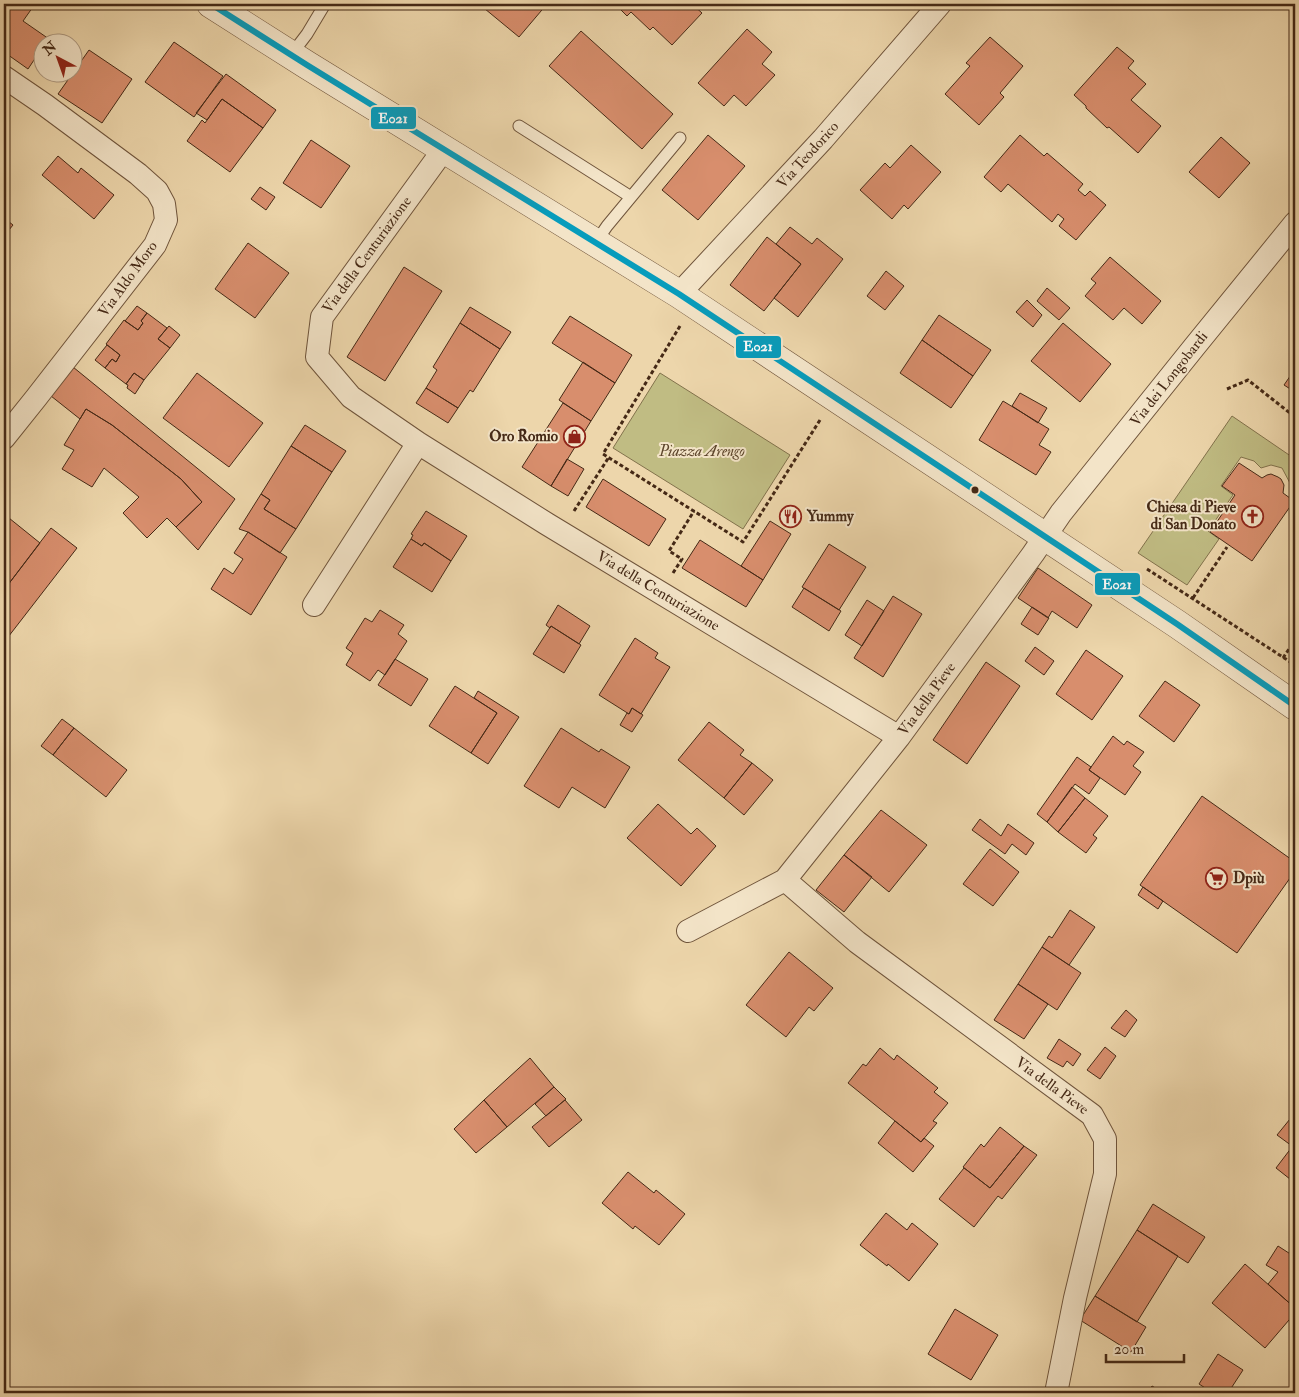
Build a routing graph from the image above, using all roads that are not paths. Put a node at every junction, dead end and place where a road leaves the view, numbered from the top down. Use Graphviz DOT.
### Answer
graph roads {
  1 [pos="211,4"];
  2 [pos="325,4"];
  3 [pos="932,7"];
  4 [pos="292,54"];
  5 [pos="4,77"];
  6 [pos="519,126"];
  7 [pos="680,138"];
  8 [pos="444,149"];
  9 [pos="631,197"];
  10 [pos="1295,223"];
  11 [pos="596,242"];
  12 [pos="680,294"];
  13 [pos="4,438"];
  14 [pos="418,443"];
  15 [pos="1045,538"];
  16 [pos="314,605"];
  17 [pos="1295,706"];
  18 [pos="900,737"];
  19 [pos="786,880"];
  20 [pos="688,931"];
  21 [pos="1056,1393"];
  1 -- 4 [label="street"];
  2 -- 4 [label="lane"];
  3 -- 12 [label="street, Via Teodorico"];
  4 -- 8 [label="street"];
  5 -- 13 [label="street, Via Aldo Moro"];
  6 -- 9 [label="lane"];
  7 -- 9 [label="lane"];
  8 -- 11 [label="street"];
  8 -- 14 [label="street, Via della Centuriazione"];
  9 -- 11 [label="lane"];
  10 -- 15 [label="street, Via dei Longobardi"];
  11 -- 12 [label="street"];
  12 -- 15 [label="street"];
  14 -- 16 [label="street"];
  14 -- 18 [label="street, Via della Centuriazione"];
  15 -- 17 [label="street"];
  15 -- 18 [label="street, Via della Pieve"];
  18 -- 19 [label="street, Via della Pieve"];
  19 -- 20 [label="street, Via della Pieve"];
  19 -- 21 [label="street, Via della Pieve"];
}
